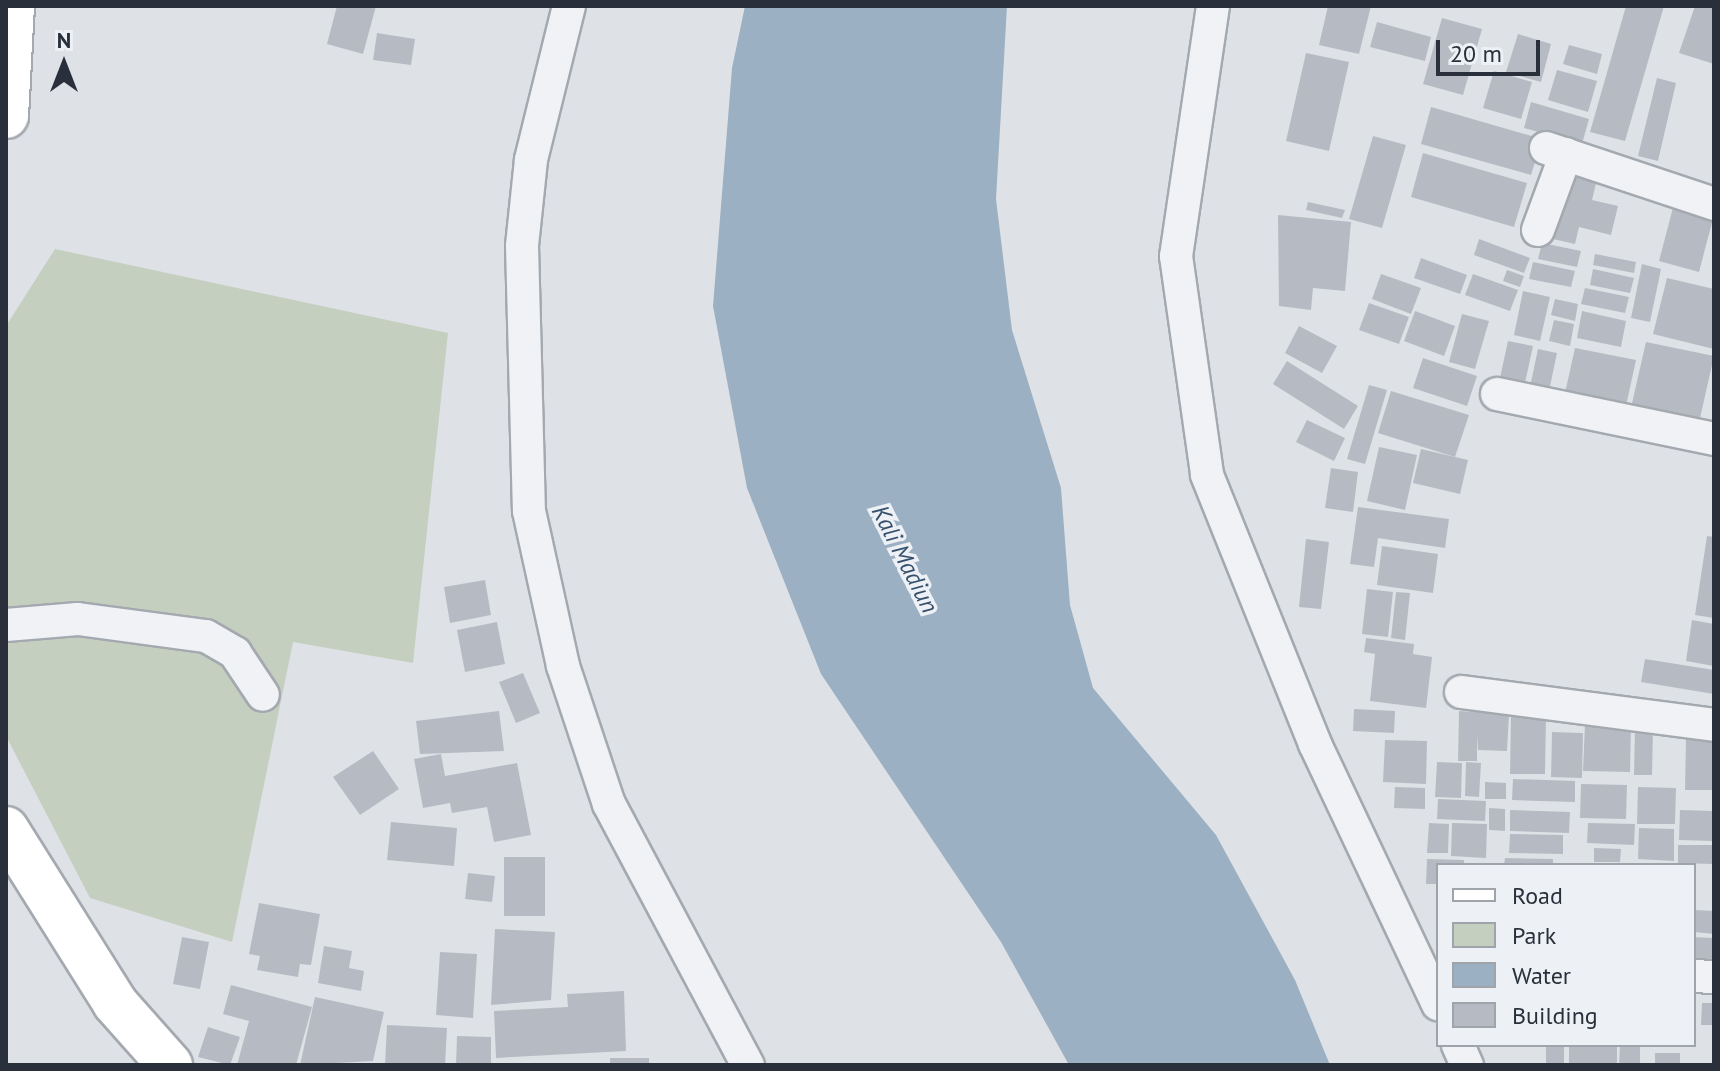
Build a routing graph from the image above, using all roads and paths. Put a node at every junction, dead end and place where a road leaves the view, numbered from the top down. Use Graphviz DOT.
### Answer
graph roads {
  1 [pos="12,6"];
  2 [pos="569,6"];
  3 [pos="1213,6"];
  4 [pos="6,116"];
  5 [pos="1714,204"];
  6 [pos="1538,230"];
  7 [pos="1497,394"];
  8 [pos="1714,439"];
  9 [pos="6,625"];
  10 [pos="1461,692"];
  11 [pos="263,695"];
  12 [pos="1714,725"];
  13 [pos="6,829"];
  14 [pos="1436,1000"];
  15 [pos="156,1060"];
  16 [pos="748,1065"];
  1 -- 4 [label="main road"];
  2 -- 16 [label="street"];
  3 -- 14 [label="street"];
  5 -- 6 [label="street"];
  7 -- 8 [label="street"];
  9 -- 11 [label="street"];
  10 -- 12 [label="street"];
  13 -- 15 [label="main road"];
}
